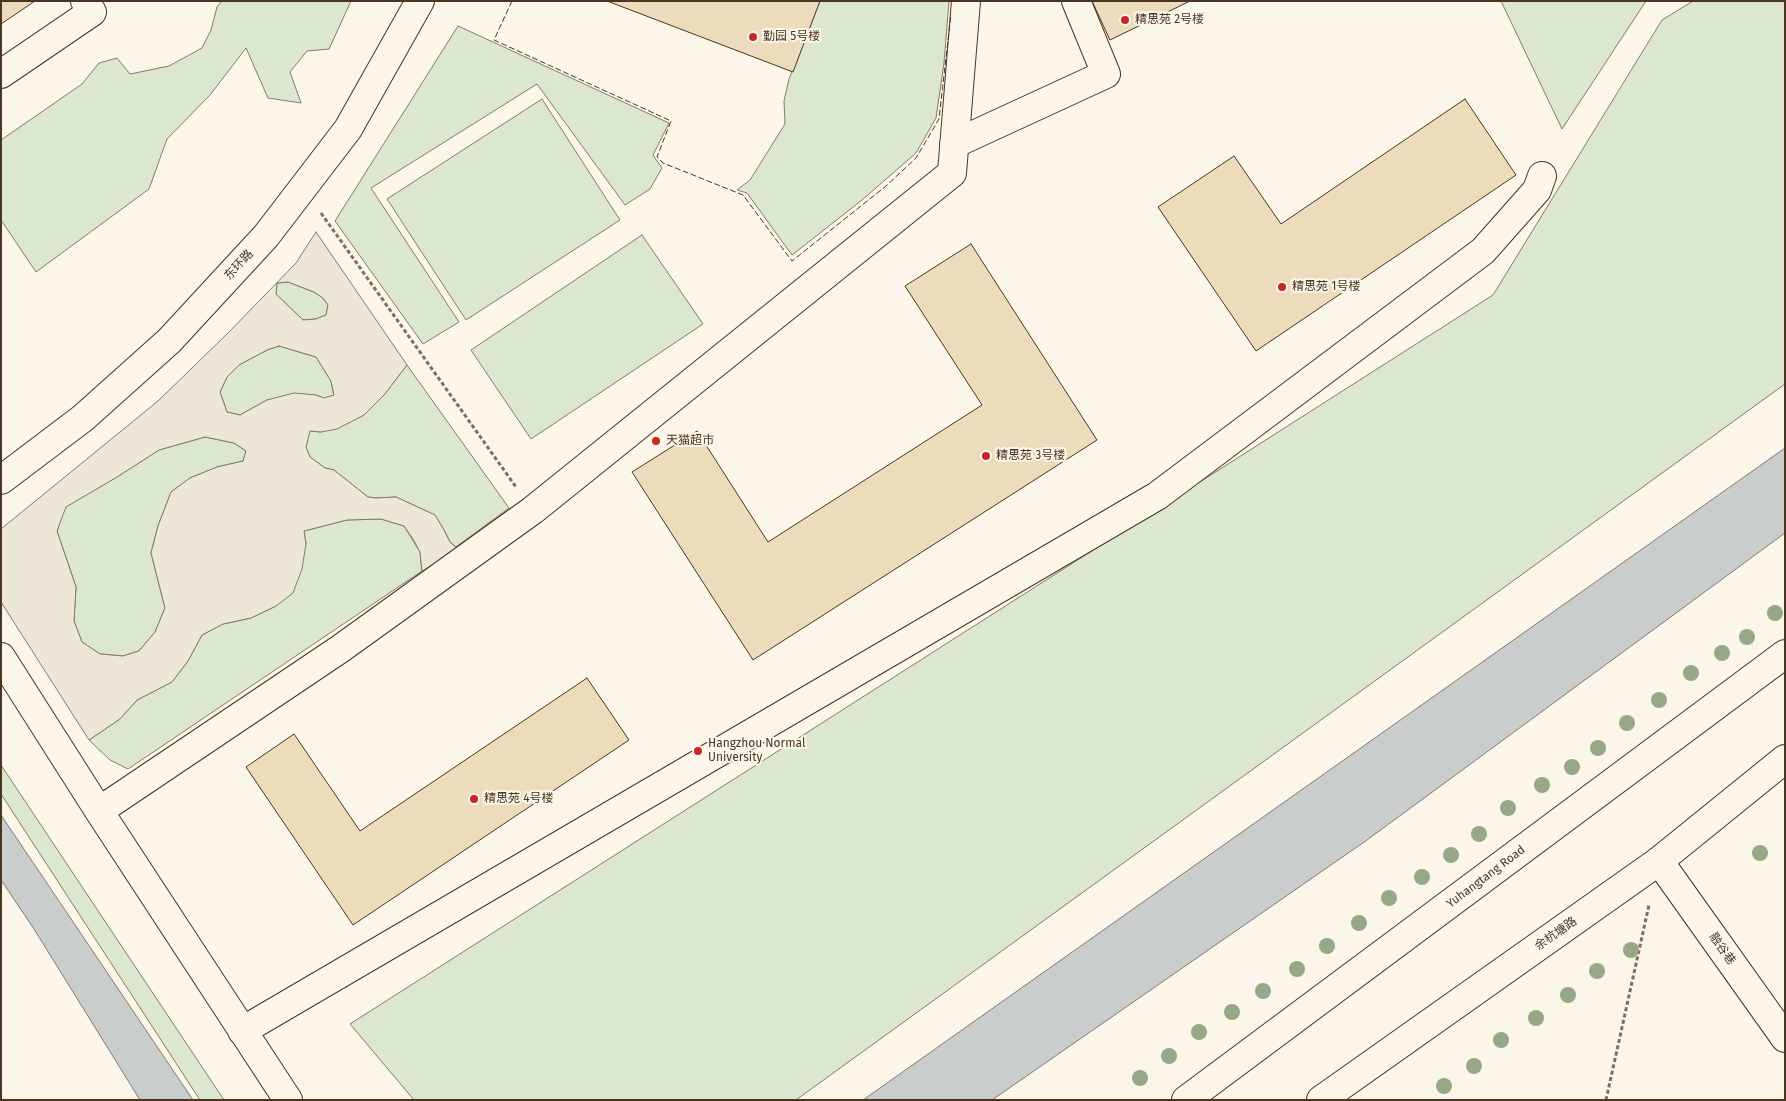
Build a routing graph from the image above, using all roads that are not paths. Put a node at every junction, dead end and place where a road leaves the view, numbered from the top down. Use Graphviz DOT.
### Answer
graph roads {
  1 [pos="85,1"];
  2 [pos="420,1"];
  3 [pos="966,1"];
  4 [pos="1076,1"];
  5 [pos="1,74"];
  6 [pos="954,144"];
  7 [pos="1542,176"];
  8 [pos="1,480"];
  9 [pos="1785,654"];
  10 [pos="1,657"];
  11 [pos="1785,759"];
  12 [pos="99,811"];
  13 [pos="1659,861"];
  14 [pos="242,1031"];
  15 [pos="1785,1038"];
  16 [pos="288,1100"];
  17 [pos="1186,1100"];
  18 [pos="1321,1100"];
  1 -- 5 [label="street"];
  2 -- 8 [label="street, 东环路"];
  3 -- 6 [label="street"];
  4 -- 6 [label="street"];
  6 -- 12 [label="street"];
  7 -- 14 [label="street"];
  9 -- 17 [label="street, Yuhangtang Road"];
  10 -- 12 [label="street"];
  11 -- 13 [label="street, 余杭塘路"];
  12 -- 14 [label="street"];
  13 -- 15 [label="street, 融谷巷"];
  13 -- 18 [label="street, 余杭塘路"];
  14 -- 16 [label="street"];
}
